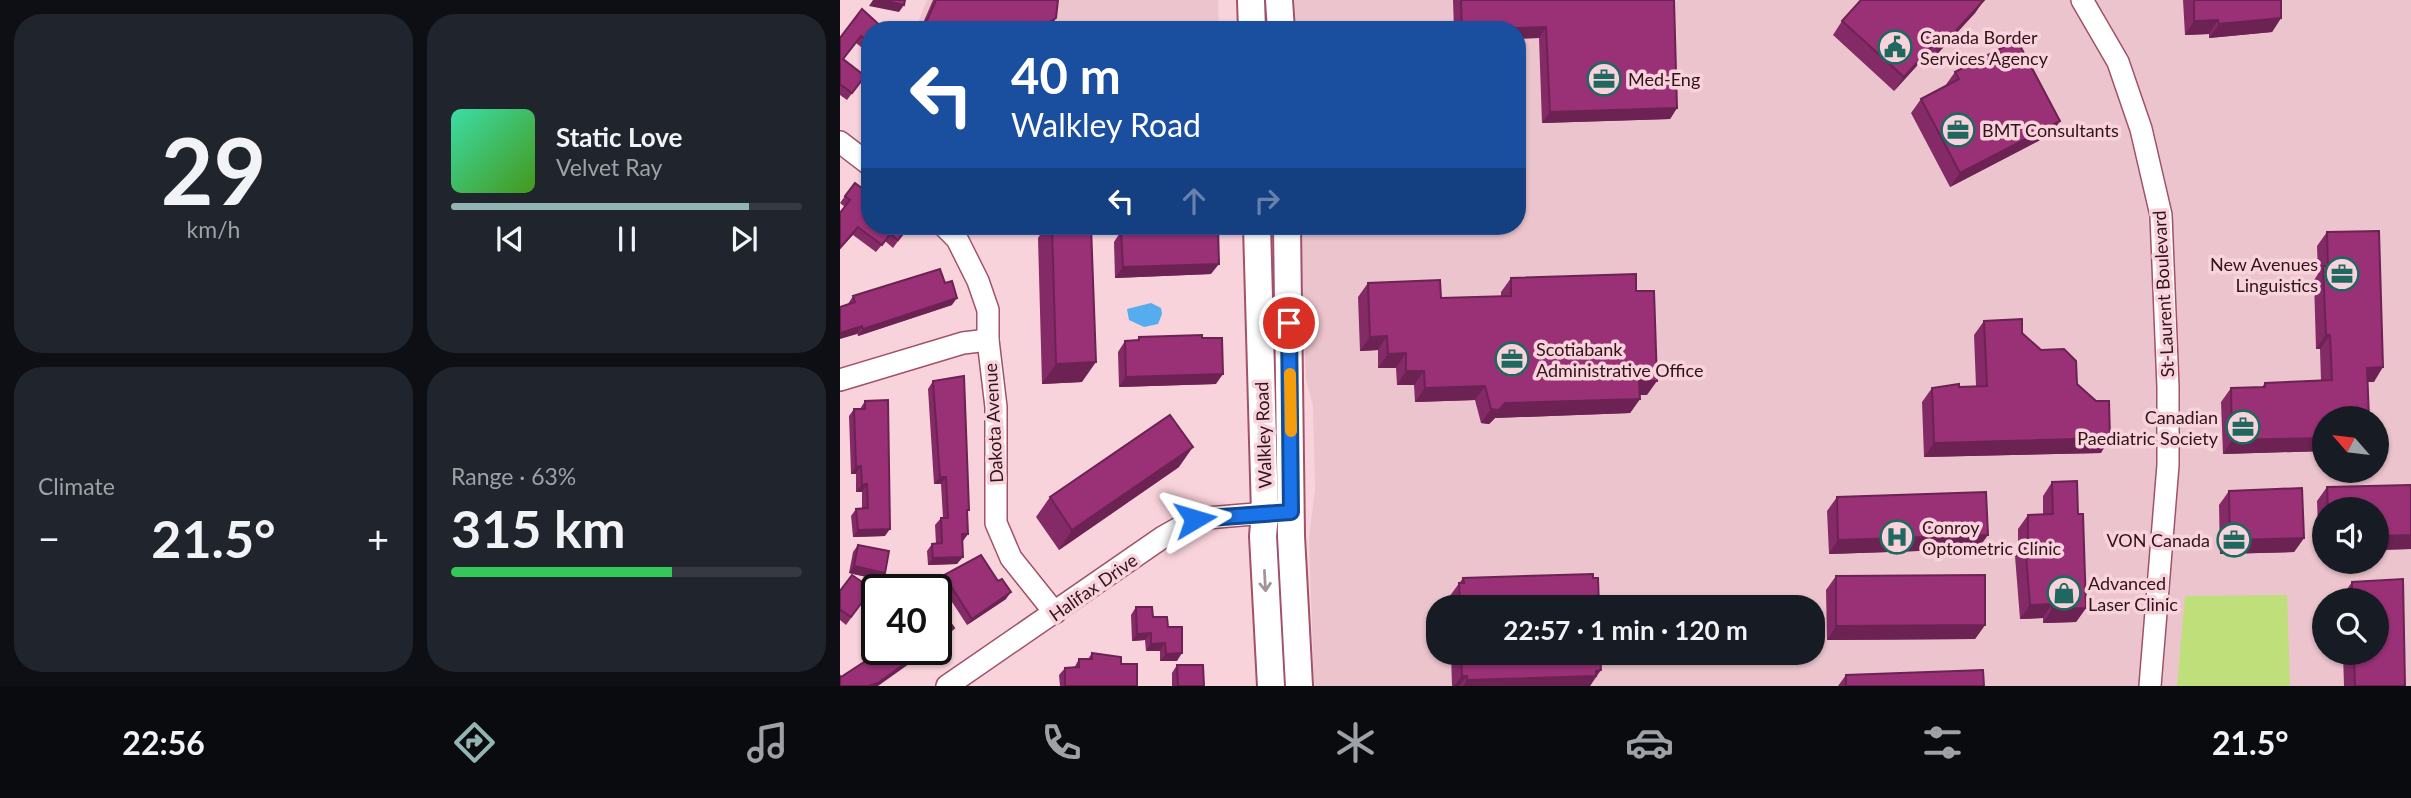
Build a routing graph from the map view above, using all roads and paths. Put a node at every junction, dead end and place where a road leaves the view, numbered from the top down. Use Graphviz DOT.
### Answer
graph roads {
  1 [pos="1251,0"];
  2 [pos="1279,0"];
  3 [pos="2082,0"];
  4 [pos="1252,21"];
  5 [pos="1280,21"];
  6 [pos="840,142"];
  7 [pos="861,158"];
  8 [pos="953,235"];
  9 [pos="1258,235"];
  10 [pos="1287,235"];
  11 [pos="988,340"];
  12 [pos="840,380"];
  13 [pos="1278,512"];
  14 [pos="1055,613"];
  15 [pos="947,686"];
  16 [pos="1271,686"];
  17 [pos="1299,686"];
  18 [pos="2150,686"];
  1 -- 4 [label="main road"];
  2 -- 5 [label="main road"];
  3 -- 18 [label="street, St-Laurent Boulevard"];
  6 -- 7 [label="street"];
  8 -- 11 [label="street, Dakota Avenue"];
  9 -- 13 [label="main road, Walkley Road"];
  10 -- 13 [label="main road, Walkley Road"];
  11 -- 12 [label="street"];
  11 -- 14 [label="street, Dakota Avenue"];
  13 -- 14 [label="street, Halifax Drive"];
  13 -- 16 [label="main road, Walkley Road, one-way"];
  13 -- 17 [label="main road, Walkley Road"];
  14 -- 15 [label="street, Halifax Drive"];
}
